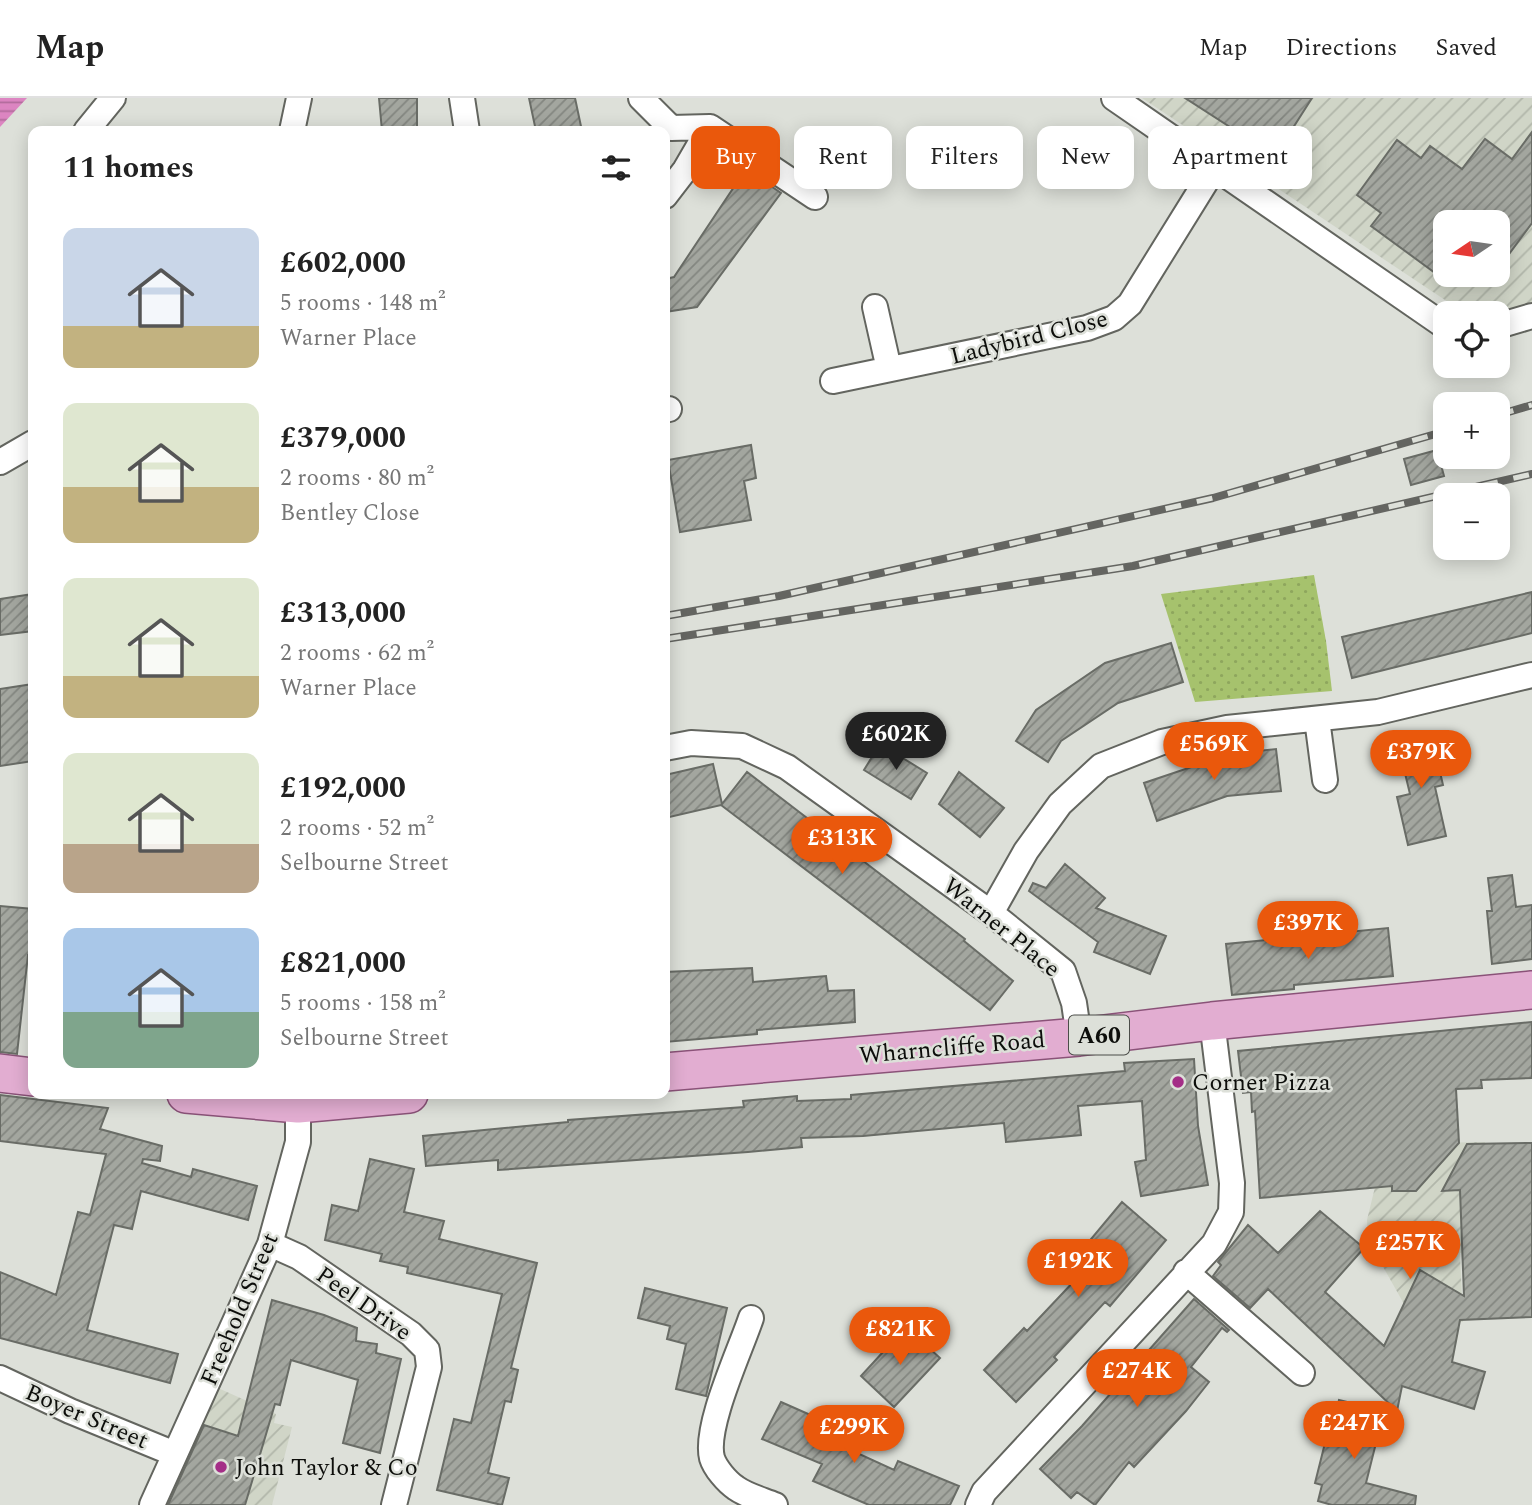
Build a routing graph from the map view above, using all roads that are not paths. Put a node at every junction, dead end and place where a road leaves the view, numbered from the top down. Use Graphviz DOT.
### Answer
graph roads {
  1 [pos="113,98"];
  2 [pos="299,98"];
  3 [pos="463,98"];
  4 [pos="641,98"];
  5 [pos="1114,98"];
  6 [pos="90,126"];
  7 [pos="293,126"];
  8 [pos="466,126"];
  9 [pos="669,126"];
  10 [pos="1155,126"];
  11 [pos="670,127"];
  12 [pos="691,127"];
  13 [pos="691,160"];
  14 [pos="780,174"];
  15 [pos="1201,189"];
  16 [pos="1247,189"];
  17 [pos="670,190"];
  18 [pos="815,197"];
  19 [pos="875,307"];
  20 [pos="1532,316"];
  21 [pos="1433,318"];
  22 [pos="1510,322"];
  23 [pos="889,369"];
  24 [pos="833,381"];
  25 [pos="28,446"];
  26 [pos="0,463"];
  27 [pos="1532,675"];
  28 [pos="1317,719"];
  29 [pos="670,747"];
  30 [pos="1325,780"];
  31 [pos="991,913"];
  32 [pos="1532,990"];
  33 [pos="1212,1021"];
  34 [pos="1079,1037"];
  35 [pos="670,1072"];
  36 [pos="0,1073"];
  37 [pos="28,1076"];
  38 [pos="242,1099"];
  39 [pos="354,1099"];
  40 [pos="298,1104"];
  41 [pos="270,1244"];
  42 [pos="1186,1272"];
  43 [pos="751,1318"];
  44 [pos="1301,1373"];
  45 [pos="0,1378"];
  46 [pos="175,1454"];
  47 [pos="152,1505"];
  48 [pos="394,1505"];
  49 [pos="775,1505"];
  50 [pos="978,1505"];
  1 -- 6 [label="street"];
  2 -- 7 [label="street"];
  3 -- 8 [label="street"];
  4 -- 9 [label="street"];
  5 -- 10 [label="street"];
  11 -- 12 [label="street"];
  13 -- 17 [label="street"];
  14 -- 18 [label="street"];
  15 -- 23 [label="street, Ladybird Close"];
  16 -- 21 [label="street"];
  19 -- 23 [label="street"];
  20 -- 22 [label="street"];
  23 -- 24 [label="street, Ladybird Close"];
  25 -- 26 [label="street"];
  27 -- 28 [label="street"];
  28 -- 30 [label="street"];
  28 -- 31 [label="street"];
  29 -- 31 [label="street, Warner Place"];
  31 -- 34 [label="street, Warner Place"];
  32 -- 33 [label="main road, Wharncliffe Road / A60"];
  33 -- 34 [label="main road, Wharncliffe Road / A60"];
  33 -- 42 [label="street"];
  34 -- 35 [label="main road, Wharncliffe Road / A60"];
  36 -- 37 [label="main road"];
  38 -- 40 [label="main road"];
  39 -- 40 [label="main road"];
  40 -- 41 [label="street, Freehold Street"];
  41 -- 46 [label="street, Freehold Street"];
  41 -- 48 [label="street, Peel Drive"];
  42 -- 44 [label="street"];
  42 -- 50 [label="street"];
  43 -- 49 [label="street"];
  45 -- 46 [label="street, Boyer Street"];
  46 -- 47 [label="street, Freehold Street"];
}
